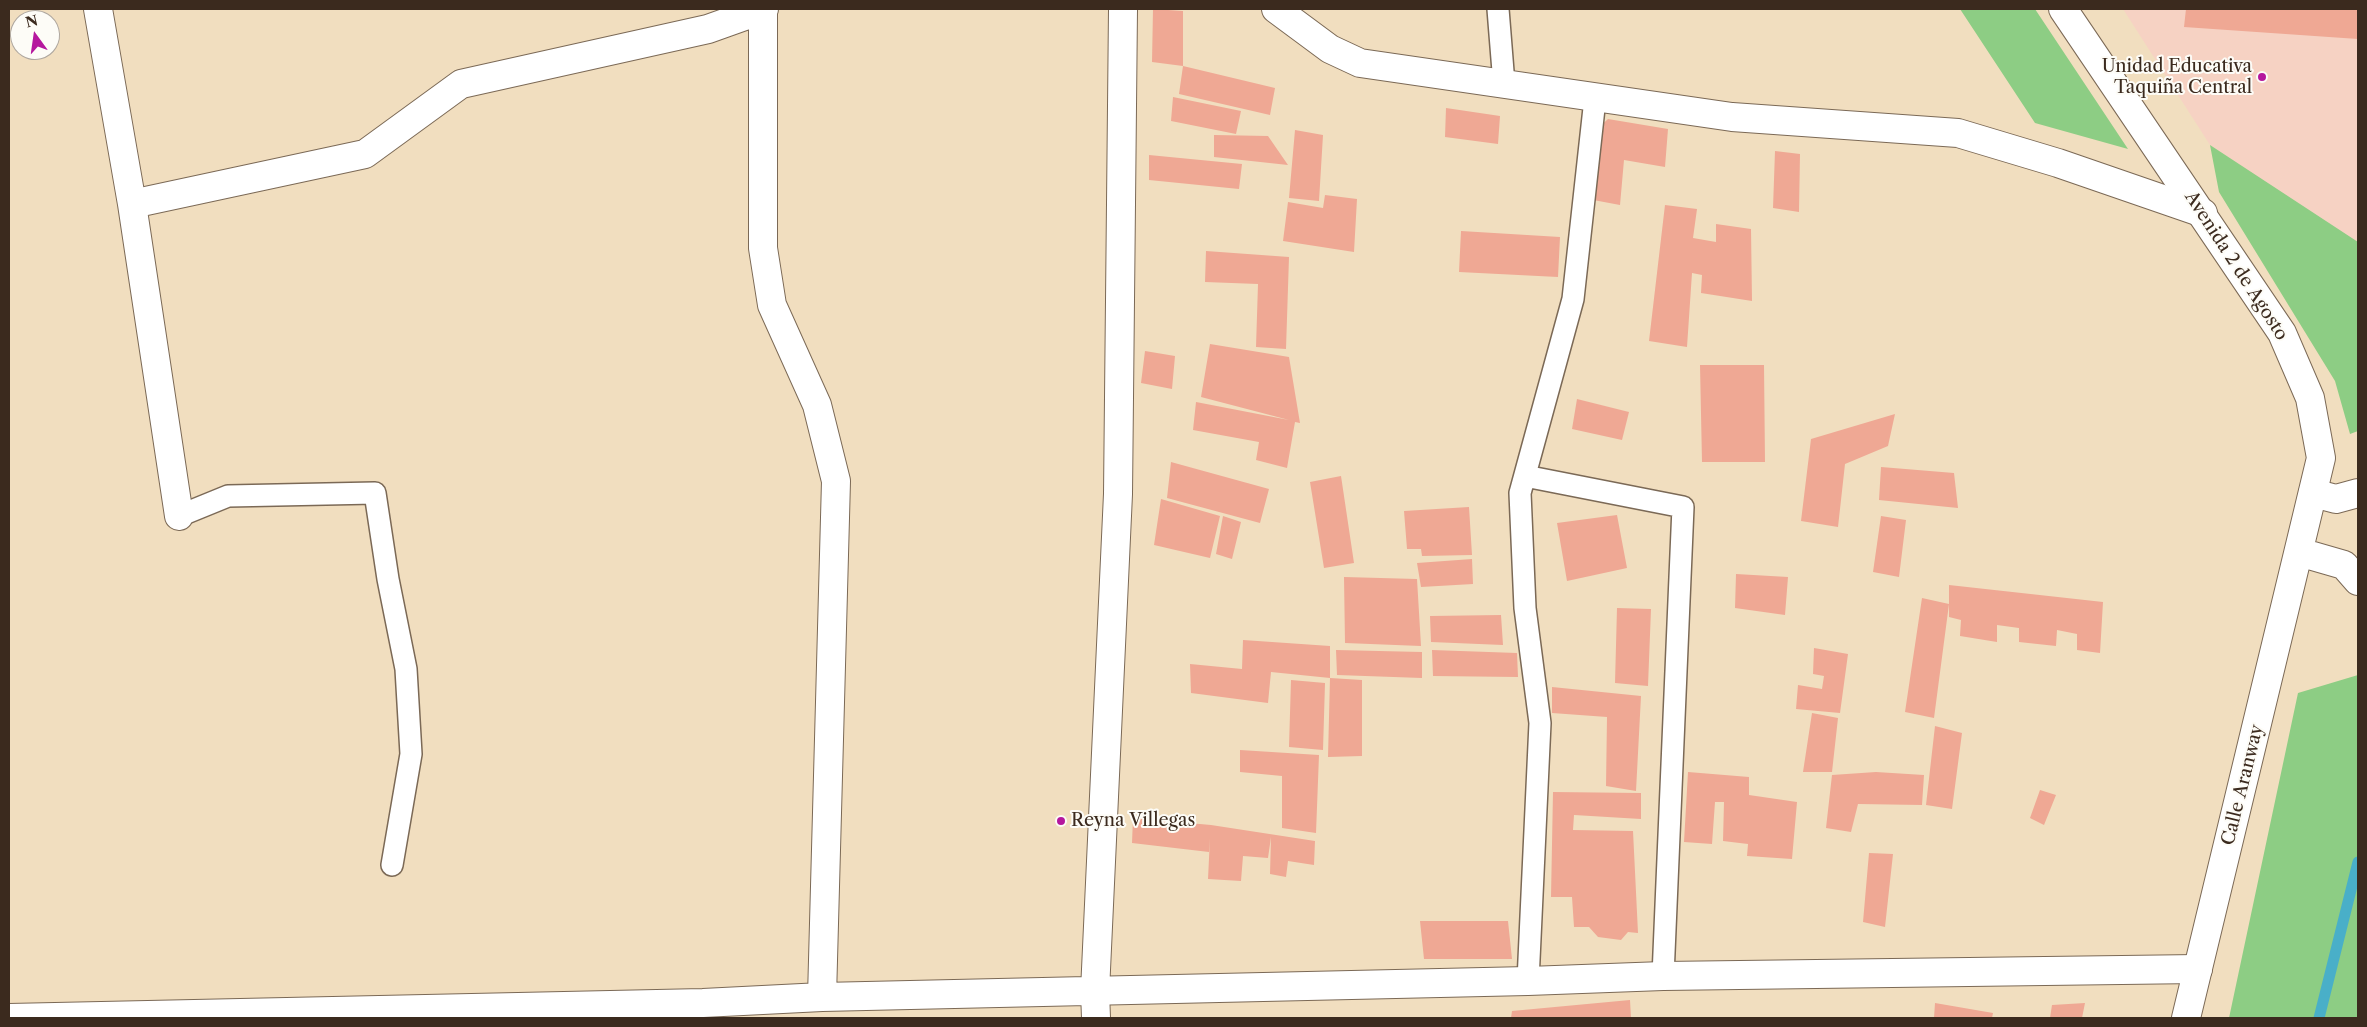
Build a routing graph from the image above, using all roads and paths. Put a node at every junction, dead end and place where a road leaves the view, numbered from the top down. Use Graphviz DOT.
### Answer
graph roads {
  1 [pos="98,9"];
  2 [pos="764,9"];
  3 [pos="1123,9"];
  4 [pos="1276,9"];
  5 [pos="1498,9"];
  6 [pos="2063,9"];
  7 [pos="1504,84"];
  8 [pos="1595,99"];
  9 [pos="132,204"];
  10 [pos="2203,213"];
  11 [pos="1525,476"];
  12 [pos="2313,493"];
  13 [pos="2358,493"];
  14 [pos="179,516"];
  15 [pos="2299,552"];
  16 [pos="2358,581"];
  17 [pos="392,865"];
  18 [pos="2198,969"];
  19 [pos="1663,976"];
  20 [pos="1528,981"];
  21 [pos="1094,991"];
  22 [pos="822,997"];
  23 [pos="704,1011"];
  24 [pos="9,1018"];
  25 [pos="1096,1018"];
  26 [pos="2186,1018"];
  1 -- 9 [label="street"];
  2 -- 9 [label="street"];
  2 -- 22 [label="street"];
  3 -- 21 [label="street"];
  4 -- 7 [label="street"];
  5 -- 7 [label="lane"];
  6 -- 10 [label="street, Avenida 2 de Agosto"];
  7 -- 8 [label="street"];
  8 -- 10 [label="street"];
  8 -- 11 [label="lane"];
  9 -- 14 [label="street"];
  10 -- 12 [label="street, Avenida 2 de Agosto"];
  11 -- 19 [label="lane"];
  11 -- 20 [label="lane"];
  12 -- 13 [label="street"];
  12 -- 15 [label="street, Avenida 2 de Agosto"];
  14 -- 17 [label="lane"];
  15 -- 16 [label="street"];
  15 -- 18 [label="street, Calle Aranway"];
  18 -- 19 [label="street"];
  18 -- 26 [label="street, Calle Aranway"];
  19 -- 20 [label="street"];
  20 -- 21 [label="street"];
  21 -- 22 [label="street"];
  21 -- 25 [label="street"];
  22 -- 23 [label="street"];
  23 -- 24 [label="street"];
}
